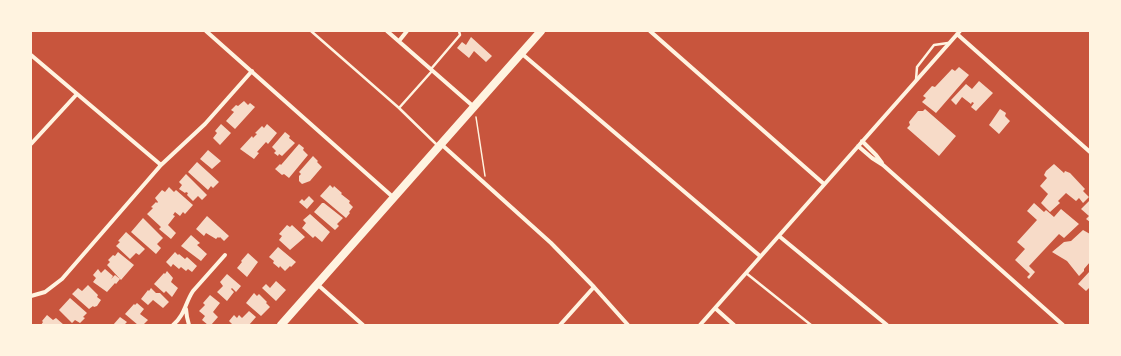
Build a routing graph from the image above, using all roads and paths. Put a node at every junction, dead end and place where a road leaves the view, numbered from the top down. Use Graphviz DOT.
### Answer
graph roads {
  1 [pos="206,31"];
  2 [pos="311,31"];
  3 [pos="387,31"];
  4 [pos="407,31"];
  5 [pos="459,31"];
  6 [pos="541,31"];
  7 [pos="650,31"];
  8 [pos="958,32"];
  9 [pos="399,41"];
  10 [pos="949,43"];
  11 [pos="521,53"];
  12 [pos="31,54"];
  13 [pos="432,70"];
  14 [pos="252,71"];
  15 [pos="916,80"];
  16 [pos="77,94"];
  17 [pos="474,107"];
  18 [pos="399,108"];
  19 [pos="862,142"];
  20 [pos="31,144"];
  21 [pos="440,145"];
  22 [pos="858,146"];
  23 [pos="1090,152"];
  24 [pos="161,165"];
  25 [pos="883,165"];
  26 [pos="487,184"];
  27 [pos="824,184"];
  28 [pos="394,198"];
  29 [pos="779,236"];
  30 [pos="225,255"];
  31 [pos="760,256"];
  32 [pos="746,273"];
  33 [pos="317,284"];
  34 [pos="594,287"];
  35 [pos="31,296"];
  36 [pos="187,304"];
  37 [pos="715,308"];
  38 [pos="173,325"];
  39 [pos="189,325"];
  40 [pos="281,325"];
  41 [pos="363,325"];
  42 [pos="560,325"];
  43 [pos="628,325"];
  44 [pos="700,325"];
  45 [pos="734,325"];
  46 [pos="811,325"];
  47 [pos="887,325"];
  48 [pos="1063,325"];
  1 -- 14 [label="street"];
  2 -- 18 [label="lane"];
  3 -- 9 [label="street"];
  4 -- 9 [label="street"];
  5 -- 13 [label="lane"];
  6 -- 11 [label="main road"];
  7 -- 27 [label="street"];
  8 -- 10 [label="street"];
  8 -- 23 [label="street"];
  9 -- 13 [label="street"];
  10 -- 15 [label="street"];
  10 -- 15 [label="lane"];
  11 -- 17 [label="main road"];
  11 -- 31 [label="street"];
  12 -- 16 [label="street"];
  13 -- 17 [label="street"];
  13 -- 18 [label="lane"];
  14 -- 24 [label="street"];
  14 -- 28 [label="street"];
  15 -- 19 [label="street"];
  16 -- 20 [label="street"];
  16 -- 24 [label="street"];
  17 -- 21 [label="main road"];
  17 -- 26 [label="path"];
  18 -- 21 [label="lane"];
  19 -- 22 [label="street"];
  19 -- 25 [label="street"];
  21 -- 26 [label="street"];
  21 -- 28 [label="main road"];
  22 -- 25 [label="street"];
  22 -- 27 [label="street"];
  24 -- 35 [label="street"];
  25 -- 48 [label="street"];
  26 -- 34 [label="street"];
  27 -- 29 [label="street"];
  28 -- 33 [label="main road"];
  29 -- 31 [label="street"];
  29 -- 47 [label="street"];
  30 -- 36 [label="street"];
  31 -- 32 [label="street"];
  32 -- 37 [label="street"];
  32 -- 46 [label="lane"];
  33 -- 40 [label="main road"];
  33 -- 41 [label="street"];
  34 -- 42 [label="street"];
  34 -- 43 [label="street"];
  36 -- 38 [label="street"];
  36 -- 39 [label="street"];
  37 -- 44 [label="street"];
  37 -- 45 [label="street"];
}
